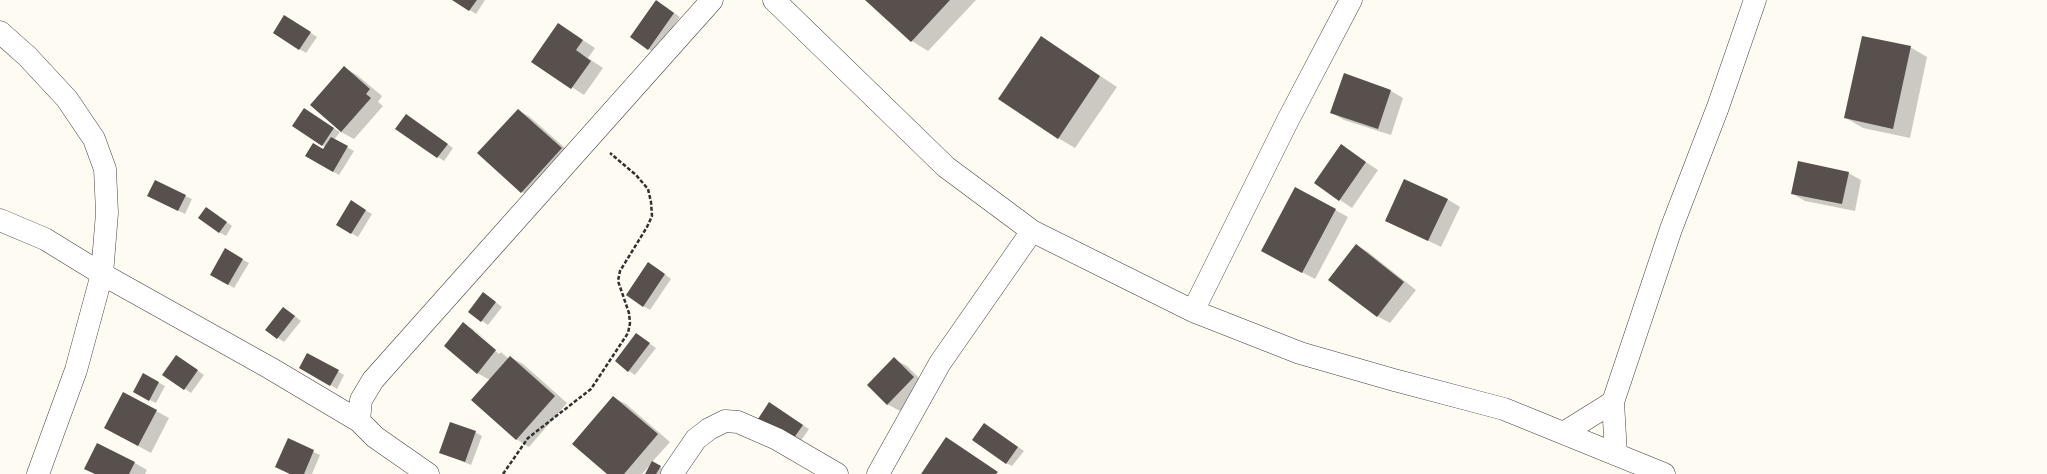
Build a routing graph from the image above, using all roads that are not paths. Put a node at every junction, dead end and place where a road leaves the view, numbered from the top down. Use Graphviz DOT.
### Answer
graph roads {
  1 [pos="712,0"];
  2 [pos="774,0"];
  3 [pos="1351,0"];
  4 [pos="1755,0"];
  5 [pos="0,32"];
  6 [pos="0,220"];
  7 [pos="1032,231"];
  8 [pos="102,274"];
  9 [pos="1193,311"];
  10 [pos="1613,402"];
  11 [pos="359,420"];
  12 [pos="1565,432"];
  13 [pos="1616,454"];
  14 [pos="38,474"];
  15 [pos="428,474"];
  16 [pos="672,474"];
  17 [pos="837,474"];
  18 [pos="878,474"];
  19 [pos="1664,474"];
  1 -- 11 [label="street"];
  2 -- 7 [label="street"];
  3 -- 9 [label="street"];
  4 -- 10 [label="street"];
  5 -- 8 [label="street"];
  6 -- 8 [label="street"];
  7 -- 9 [label="street"];
  7 -- 18 [label="street"];
  8 -- 11 [label="street"];
  8 -- 14 [label="street"];
  9 -- 12 [label="street"];
  10 -- 12 [label="street"];
  10 -- 13 [label="street"];
  11 -- 15 [label="street"];
  12 -- 13 [label="street"];
  13 -- 19 [label="street"];
  16 -- 17 [label="street"];
}
